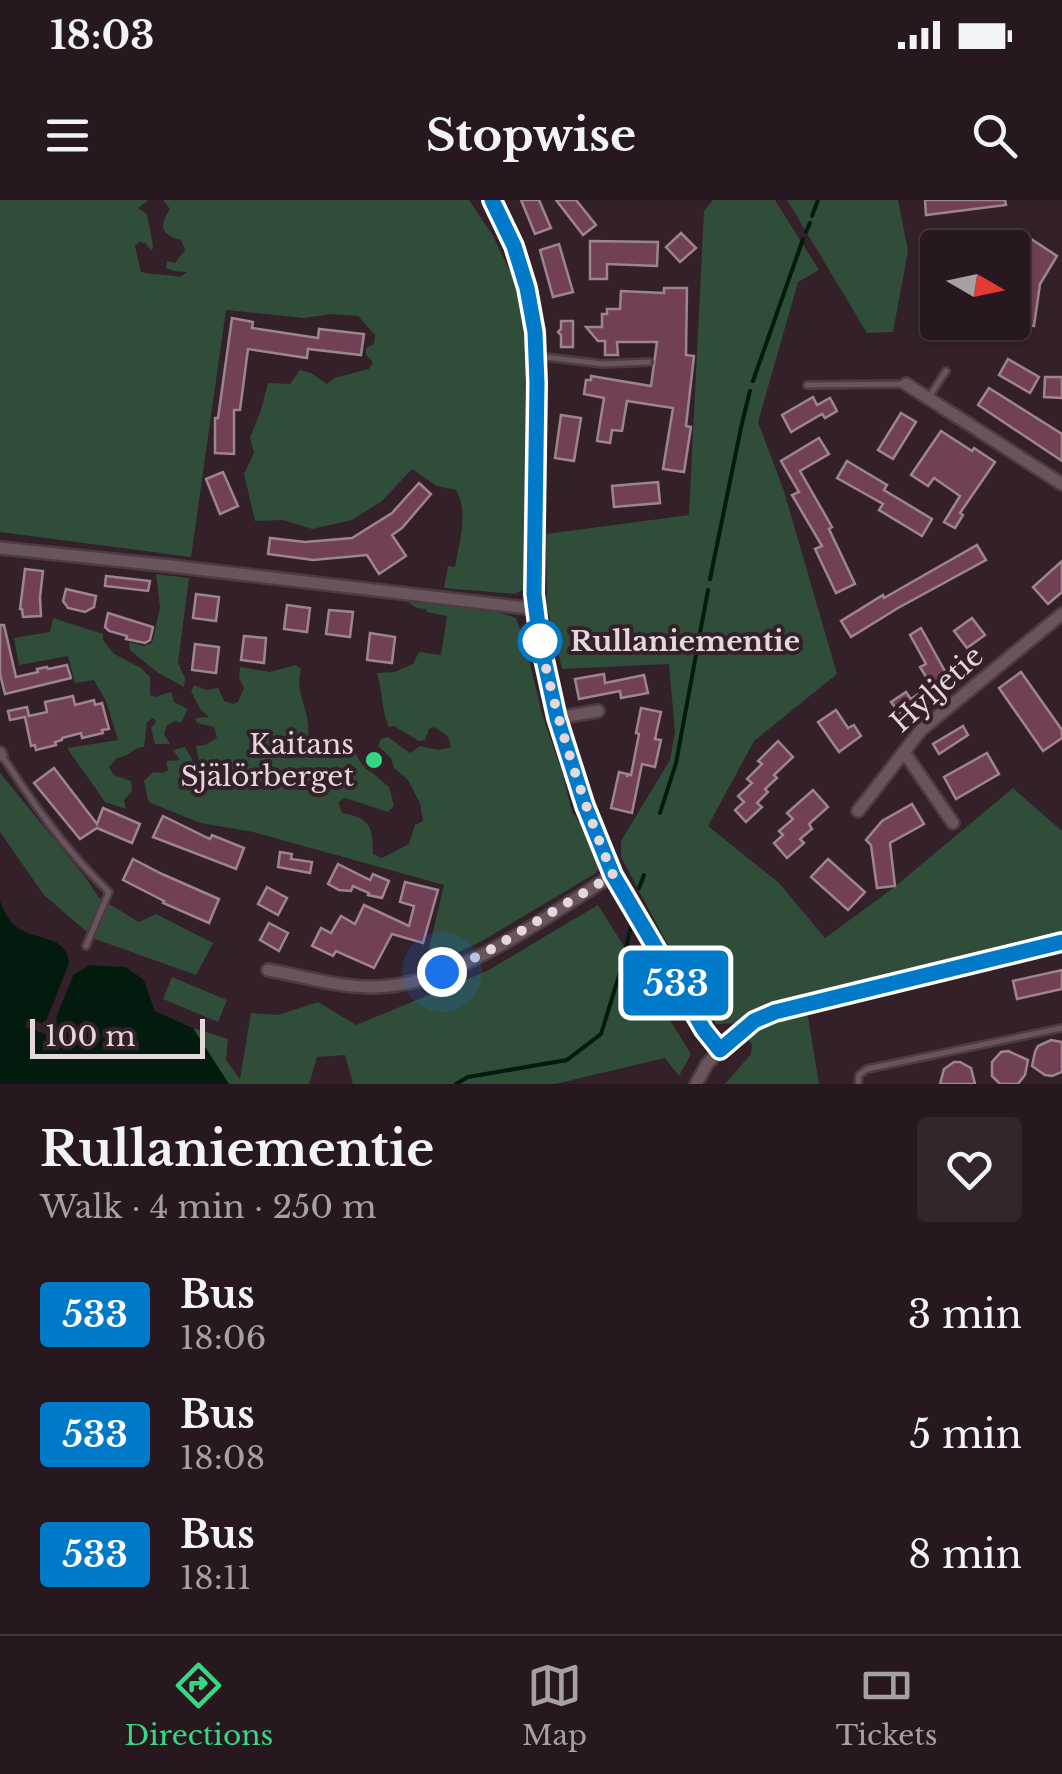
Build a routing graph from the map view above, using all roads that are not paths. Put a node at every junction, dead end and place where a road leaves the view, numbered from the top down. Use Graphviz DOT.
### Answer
graph roads {
  1 [pos="492,200"];
  2 [pos="537,356"];
  3 [pos="648,362"];
  4 [pos="946,372"];
  5 [pos="906,384"];
  6 [pos="807,385"];
  7 [pos="929,397"];
  8 [pos="1062,484"];
  9 [pos="0,548"];
  10 [pos="536,609"];
  11 [pos="1062,614"];
  12 [pos="598,710"];
  13 [pos="557,718"];
  14 [pos="904,752"];
  15 [pos="0,754"];
  16 [pos="858,811"];
  17 [pos="953,823"];
  18 [pos="613,875"];
  19 [pos="1062,942"];
  20 [pos="86,946"];
  21 [pos="268,970"];
  22 [pos="1062,1028"];
  23 [pos="720,1050"];
  24 [pos="696,1084"];
  25 [pos="858,1084"];
  1 -- 2 [label="street"];
  2 -- 3 [label="lane"];
  2 -- 10 [label="street"];
  4 -- 7 [label="lane"];
  5 -- 6 [label="lane"];
  5 -- 7 [label="street"];
  7 -- 8 [label="street"];
  9 -- 10 [label="street"];
  10 -- 13 [label="street"];
  11 -- 14 [label="street, Hyljetie"];
  12 -- 13 [label="street"];
  13 -- 18 [label="street"];
  14 -- 16 [label="street, Hyljetie"];
  14 -- 17 [label="street"];
  15 -- 20 [label="lane"];
  18 -- 21 [label="street"];
  18 -- 23 [label="street"];
  19 -- 23 [label="street"];
  22 -- 25 [label="lane"];
  23 -- 24 [label="street"];
}
